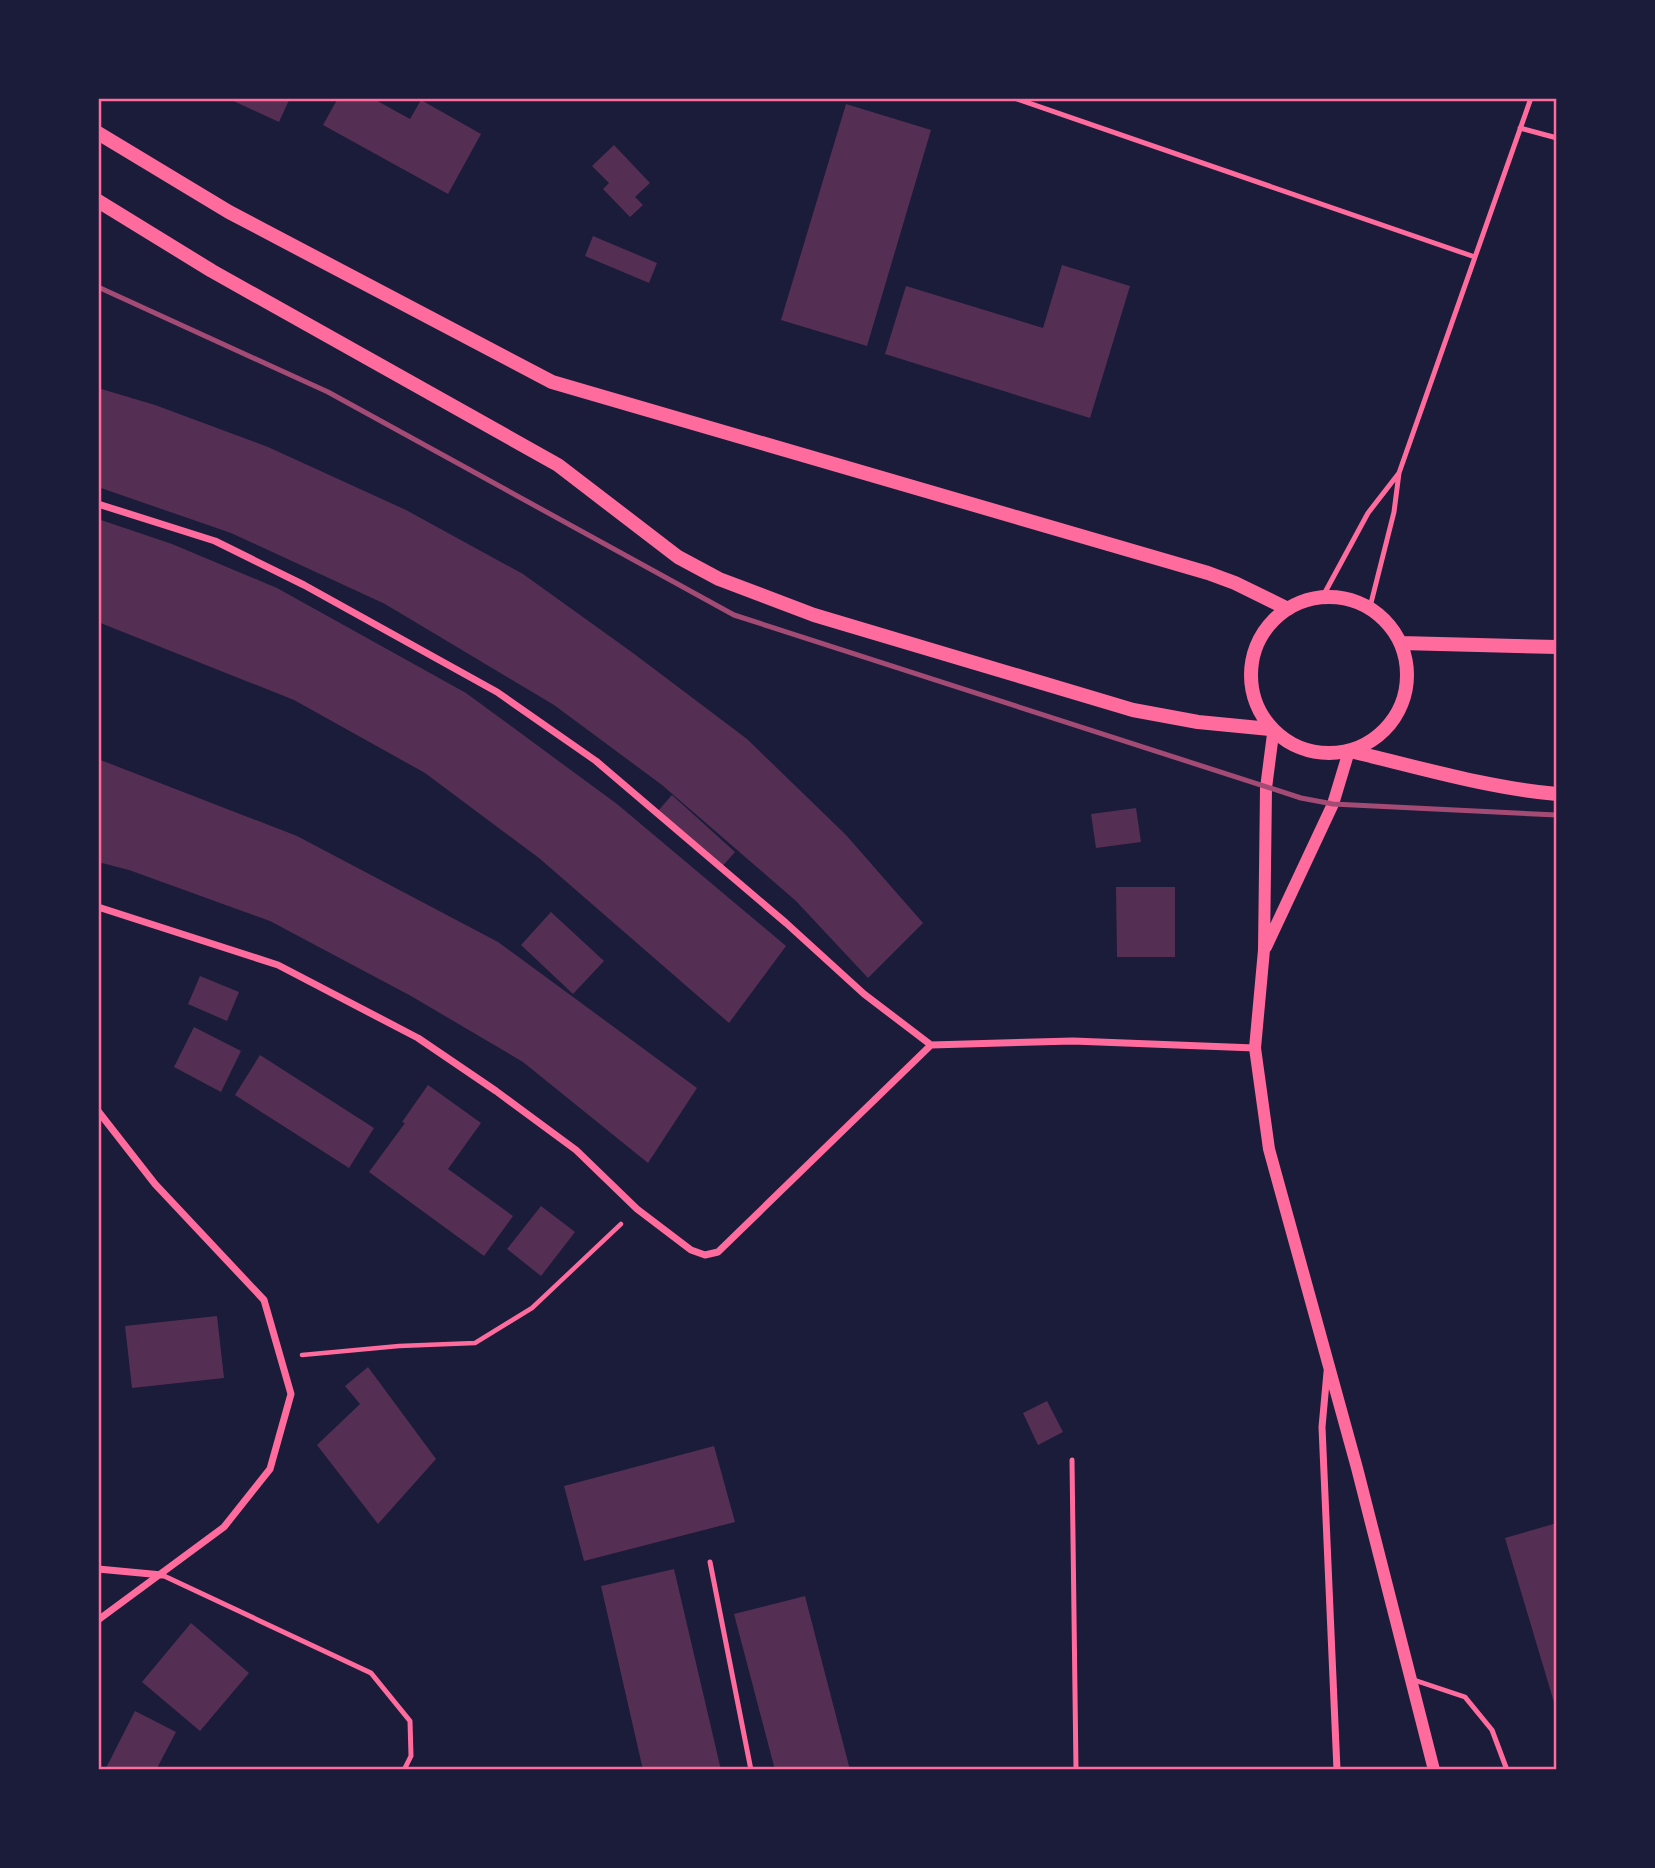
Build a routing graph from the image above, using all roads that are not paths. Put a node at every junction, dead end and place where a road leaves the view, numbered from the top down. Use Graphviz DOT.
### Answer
graph roads {
  1 [pos="1014,98"];
  2 [pos="1531,98"];
  3 [pos="1520,128"];
  4 [pos="98,132"];
  5 [pos="1557,138"];
  6 [pos="98,201"];
  7 [pos="1475,257"];
  8 [pos="1399,473"];
  9 [pos="98,504"];
  10 [pos="1323,596"];
  11 [pos="1370,607"];
  12 [pos="1288,609"];
  13 [pos="1401,643"];
  14 [pos="1557,646"];
  15 [pos="1272,732"];
  16 [pos="1349,751"];
  17 [pos="1557,794"];
  18 [pos="98,907"];
  19 [pos="1264,950"];
  20 [pos="931,1045"];
  21 [pos="1255,1048"];
  22 [pos="98,1111"];
  23 [pos="1328,1361"];
  24 [pos="1072,1460"];
  25 [pos="710,1562"];
  26 [pos="98,1569"];
  27 [pos="162,1574"];
  28 [pos="98,1620"];
  29 [pos="1410,1679"];
  30 [pos="404,1770"];
  31 [pos="751,1770"];
  32 [pos="1076,1770"];
  33 [pos="1337,1770"];
  34 [pos="1434,1770"];
  35 [pos="1507,1770"];
  1 -- 7 [label="lane"];
  2 -- 3 [label="lane"];
  3 -- 5 [label="lane"];
  3 -- 7 [label="lane"];
  4 -- 12 [label="main road"];
  6 -- 15 [label="main road"];
  7 -- 8 [label="lane"];
  8 -- 10 [label="lane"];
  8 -- 11 [label="lane"];
  9 -- 20 [label="street"];
  10 -- 11 [label="main road"];
  10 -- 12 [label="main road"];
  11 -- 13 [label="main road"];
  12 -- 15 [label="main road"];
  13 -- 14 [label="main road"];
  13 -- 16 [label="main road"];
  15 -- 16 [label="main road"];
  15 -- 19 [label="street"];
  16 -- 17 [label="main road"];
  16 -- 19 [label="street"];
  18 -- 20 [label="street"];
  19 -- 21 [label="street"];
  20 -- 21 [label="street"];
  21 -- 23 [label="street"];
  22 -- 27 [label="street"];
  23 -- 29 [label="street"];
  23 -- 33 [label="street"];
  24 -- 32 [label="lane"];
  25 -- 31 [label="lane"];
  26 -- 27 [label="street"];
  27 -- 28 [label="street"];
  27 -- 30 [label="lane"];
  29 -- 34 [label="street"];
  29 -- 35 [label="lane"];
}
